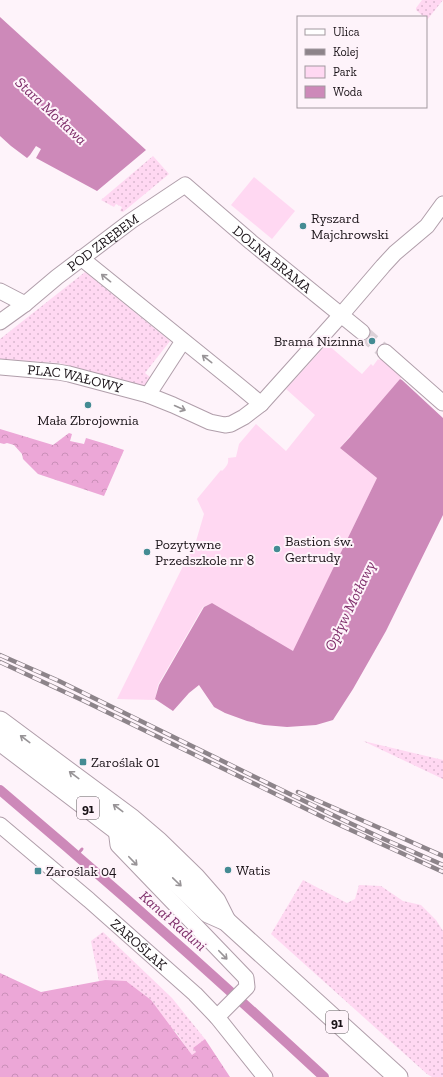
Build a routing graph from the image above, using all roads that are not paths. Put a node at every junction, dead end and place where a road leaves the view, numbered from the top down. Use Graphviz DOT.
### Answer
graph roads {
  1 [pos="185,185"];
  2 [pos="443,204"];
  3 [pos="81,258"];
  4 [pos="0,291"];
  5 [pos="24,304"];
  6 [pos="341,315"];
  7 [pos="0,322"];
  8 [pos="362,332"];
  9 [pos="183,341"];
  10 [pos="385,352"];
  11 [pos="0,367"];
  12 [pos="148,396"];
  13 [pos="443,403"];
  14 [pos="261,404"];
  15 [pos="0,721"];
  16 [pos="0,742"];
  17 [pos="0,825"];
  18 [pos="116,829"];
  19 [pos="226,921"];
  20 [pos="217,1018"];
  21 [pos="265,1077"];
  22 [pos="398,1077"];
  1 -- 3 [label="street, POD ZRĘBEM"];
  1 -- 6 [label="street, DOLNA BRAMA"];
  2 -- 6 [label="street, PLAC WAŁOWY"];
  3 -- 5 [label="street, POD ZRĘBEM"];
  9 -- 3 [label="street, one-way"];
  4 -- 5 [label="street"];
  5 -- 7 [label="street, POD ZRĘBEM"];
  6 -- 8 [label="street, DOLNA BRAMA"];
  6 -- 14 [label="street, PLAC WAŁOWY"];
  9 -- 12 [label="street"];
  14 -- 9 [label="street, one-way"];
  10 -- 13 [label="street"];
  11 -- 12 [label="street, PLAC WAŁOWY"];
  12 -- 14 [label="street, PLAC WAŁOWY, one-way"];
  19 -- 15 [label="main road, one-way"];
  16 -- 18 [label="main road, 91"];
  17 -- 20 [label="street, ZAROŚLAK"];
  18 -- 19 [label="main road, 91, one-way"];
  18 -- 20 [label="street, one-way"];
  19 -- 22 [label="main road, 91"];
  20 -- 21 [label="street, ZAROŚLAK"];
}
